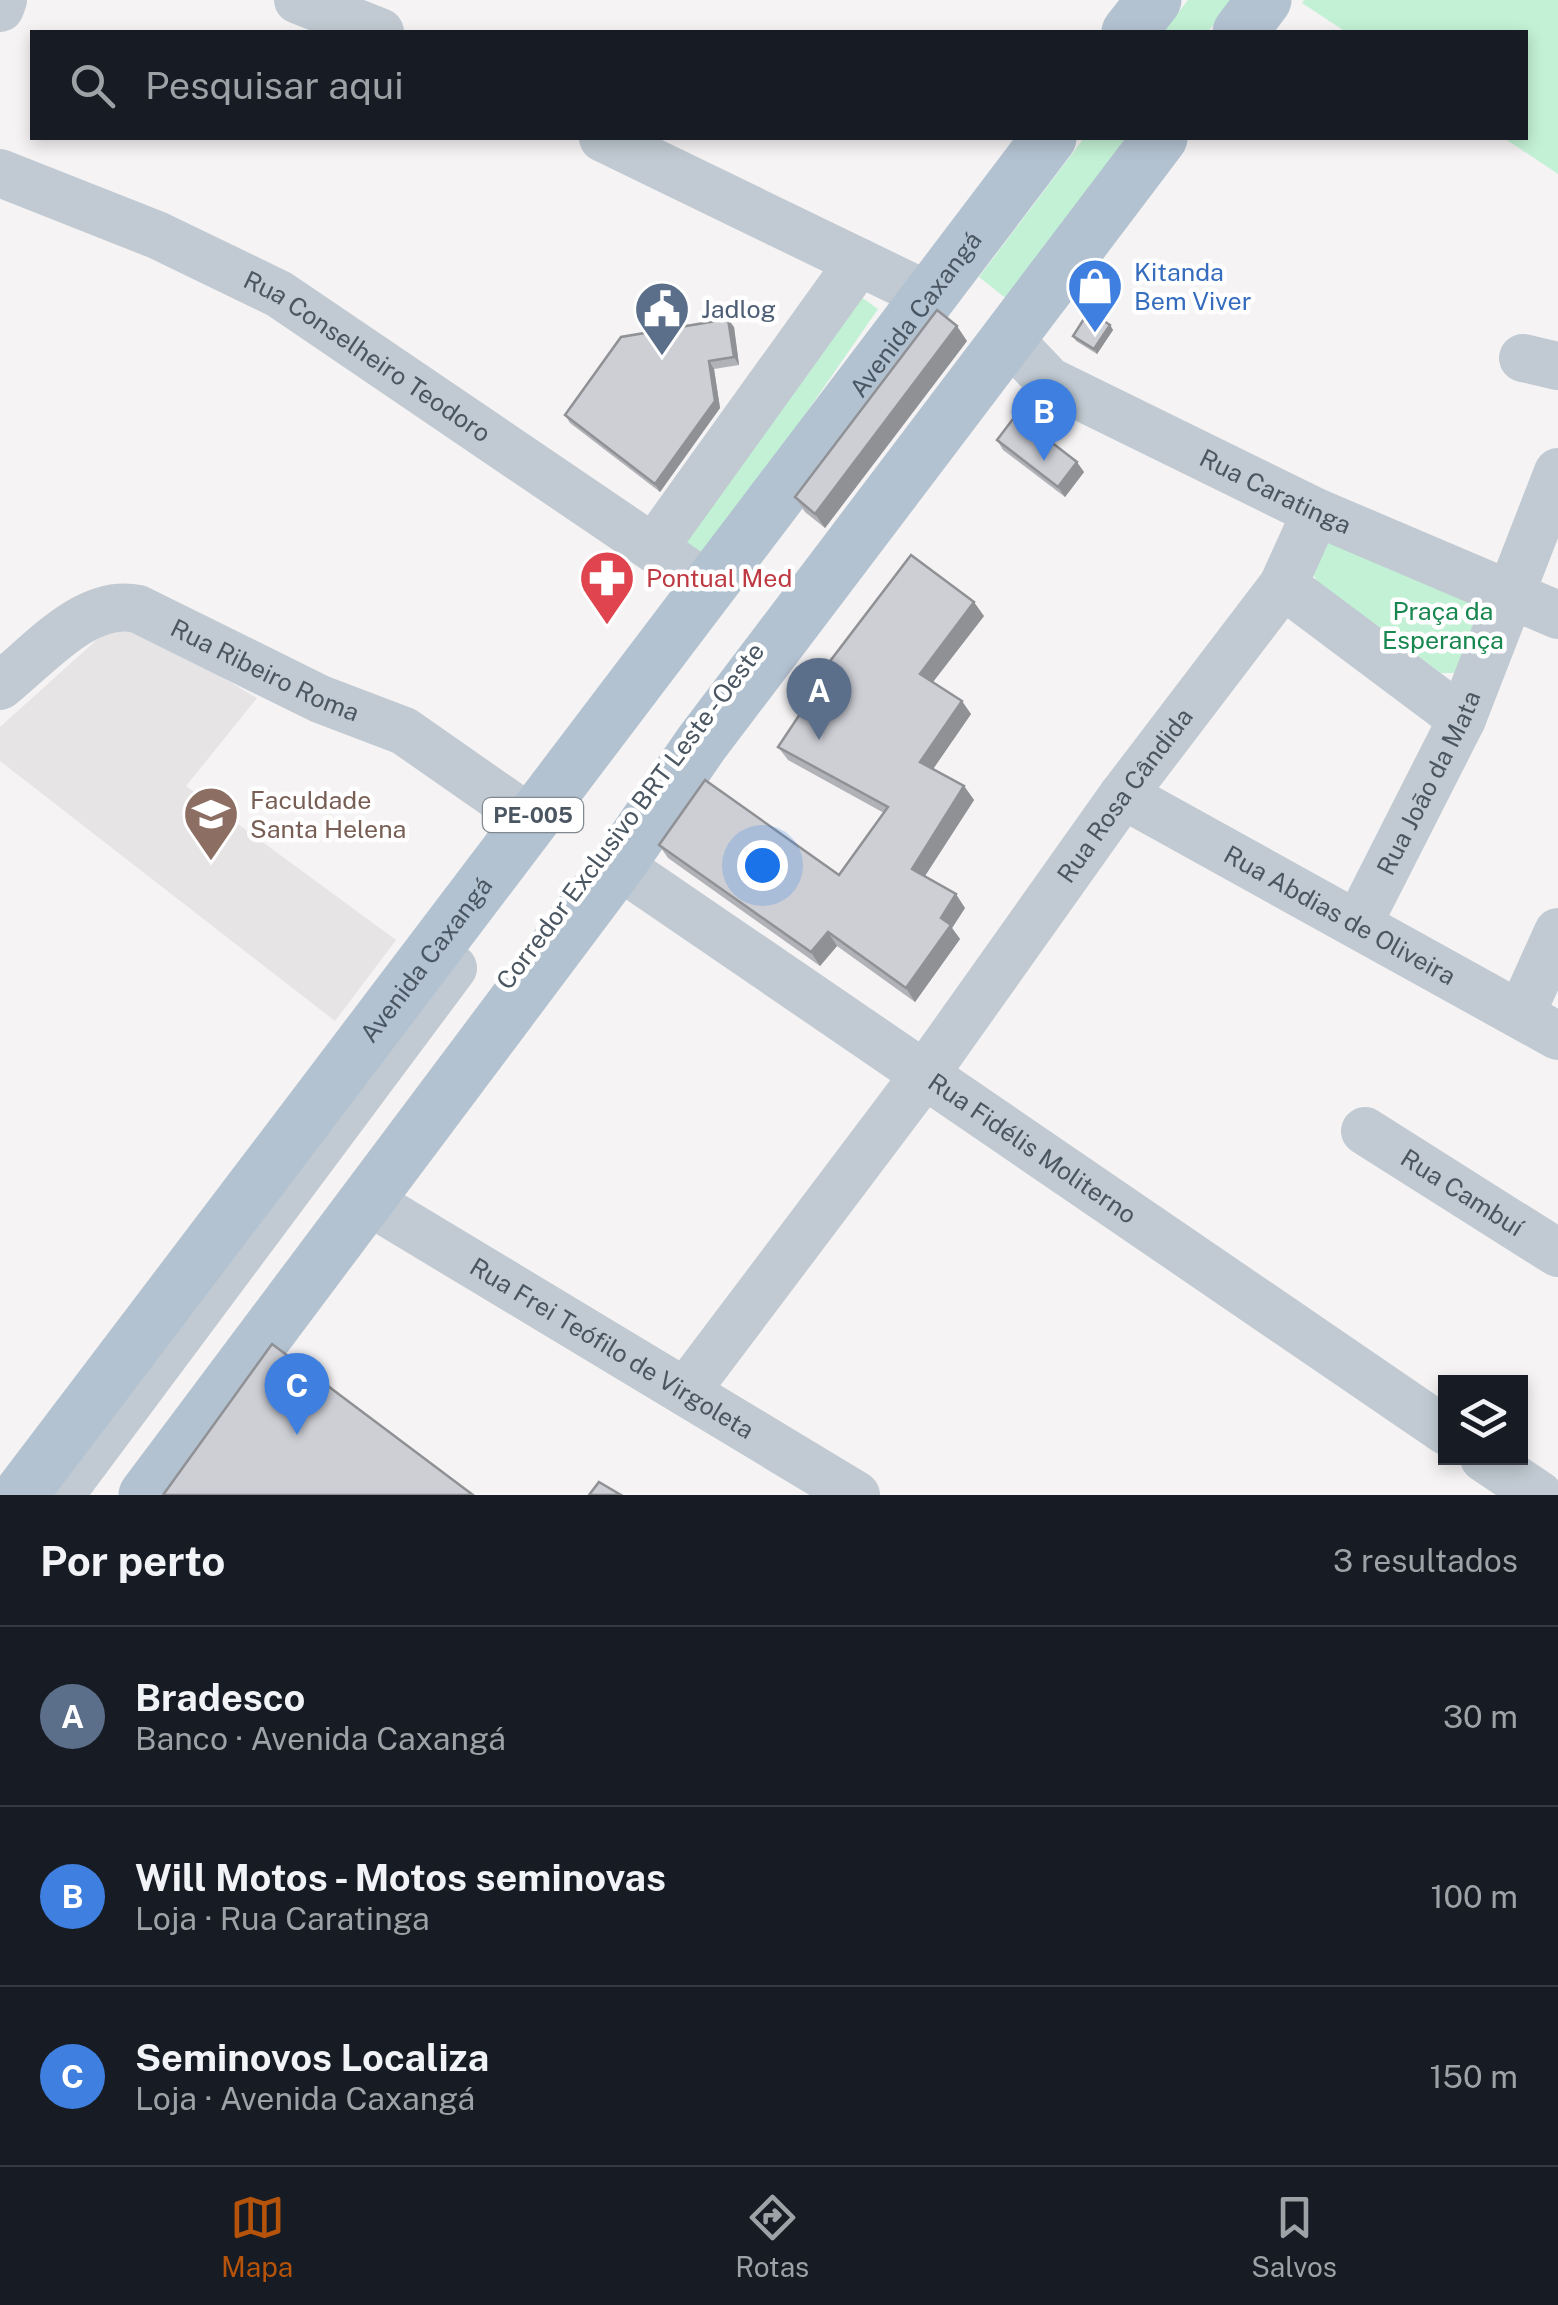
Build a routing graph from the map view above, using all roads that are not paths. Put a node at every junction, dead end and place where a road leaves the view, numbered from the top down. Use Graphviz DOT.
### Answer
graph roads {
  1 [pos="3,0"];
  2 [pos="298,0"];
  3 [pos="1242,0"];
  4 [pos="1264,0"];
  5 [pos="0,8"];
  6 [pos="375,30"];
  7 [pos="1220,30"];
  8 [pos="1242,30"];
  9 [pos="607,140"];
  10 [pos="1048,140"];
  11 [pos="1075,140"];
  12 [pos="1137,140"];
  13 [pos="1158,140"];
  14 [pos="0,173"];
  15 [pos="859,262"];
  16 [pos="929,296"];
  17 [pos="1009,339"];
  18 [pos="758,402"];
  19 [pos="818,444"];
  20 [pos="1558,472"];
  21 [pos="1316,512"];
  22 [pos="655,546"];
  23 [pos="1284,585"];
  24 [pos="710,586"];
  25 [pos="1512,595"];
  26 [pos="1558,615"];
  27 [pos="0,686"];
  28 [pos="1462,719"];
  29 [pos="1123,795"];
  30 [pos="530,819"];
  31 [pos="618,866"];
  32 [pos="1358,924"];
  33 [pos="1558,932"];
  34 [pos="1540,1025"];
  35 [pos="925,1074"];
  36 [pos="1365,1131"];
  37 [pos="368,1201"];
  38 [pos="1558,1253"];
  39 [pos="686,1392"];
  40 [pos="1438,1426"];
  41 [pos="1494,1465"];
  42 [pos="20,1495"];
  43 [pos="60,1495"];
  44 [pos="120,1495"];
  45 [pos="146,1495"];
  46 [pos="856,1495"];
  47 [pos="1539,1495"];
  1 -- 5 [label="street"];
  2 -- 6 [label="street"];
  3 -- 7 [label="street"];
  4 -- 8 [label="main road"];
  9 -- 15 [label="street"];
  10 -- 16 [label="main road, Avenida Caxangá / PE-005"];
  11 -- 43 [label="street, Corredor Exclusivo BRT Leste - Oeste"];
  12 -- 44 [label="street, Corredor Exclusivo BRT Leste - Oeste"];
  13 -- 17 [label="main road"];
  14 -- 22 [label="street, Rua Conselheiro Teodoro"];
  15 -- 16 [label="street"];
  15 -- 18 [label="street"];
  16 -- 19 [label="main road, Avenida Caxangá / PE-005"];
  17 -- 21 [label="street, Rua Caratinga"];
  17 -- 31 [label="main road"];
  18 -- 19 [label="street"];
  18 -- 22 [label="street"];
  19 -- 24 [label="main road, Avenida Caxangá / PE-005"];
  20 -- 25 [label="street, Rua João da Mata"];
  21 -- 23 [label="street, Rua Rosa Cândida"];
  21 -- 25 [label="street, Rua Caratinga"];
  22 -- 24 [label="street, Rua Conselheiro Teodoro"];
  23 -- 28 [label="street"];
  23 -- 29 [label="street, Rua Rosa Cândida"];
  24 -- 30 [label="main road, Avenida Caxangá / PE-005"];
  25 -- 26 [label="street, Rua Caratinga"];
  25 -- 28 [label="street, Rua João da Mata"];
  27 -- 30 [label="street, Rua Ribeiro Roma"];
  28 -- 32 [label="street, Rua João da Mata"];
  29 -- 32 [label="street, Rua Abdias de Oliveira"];
  29 -- 35 [label="street, Rua Rosa Cândida"];
  30 -- 42 [label="main road, Avenida Caxangá / PE-005"];
  31 -- 35 [label="street, Rua Fidélis Moliterno"];
  31 -- 37 [label="main road"];
  32 -- 34 [label="street, Rua Abdias de Oliveira"];
  33 -- 34 [label="street"];
  35 -- 39 [label="street, Rua Rosa Cândida"];
  35 -- 40 [label="street, Rua Fidélis Moliterno"];
  36 -- 38 [label="street, Rua Cambuí"];
  37 -- 39 [label="street, Rua Frei Teófilo de Virgoleta"];
  37 -- 45 [label="main road"];
  39 -- 46 [label="street, Rua Frei Teófilo de Virgoleta"];
  41 -- 47 [label="street"];
}
